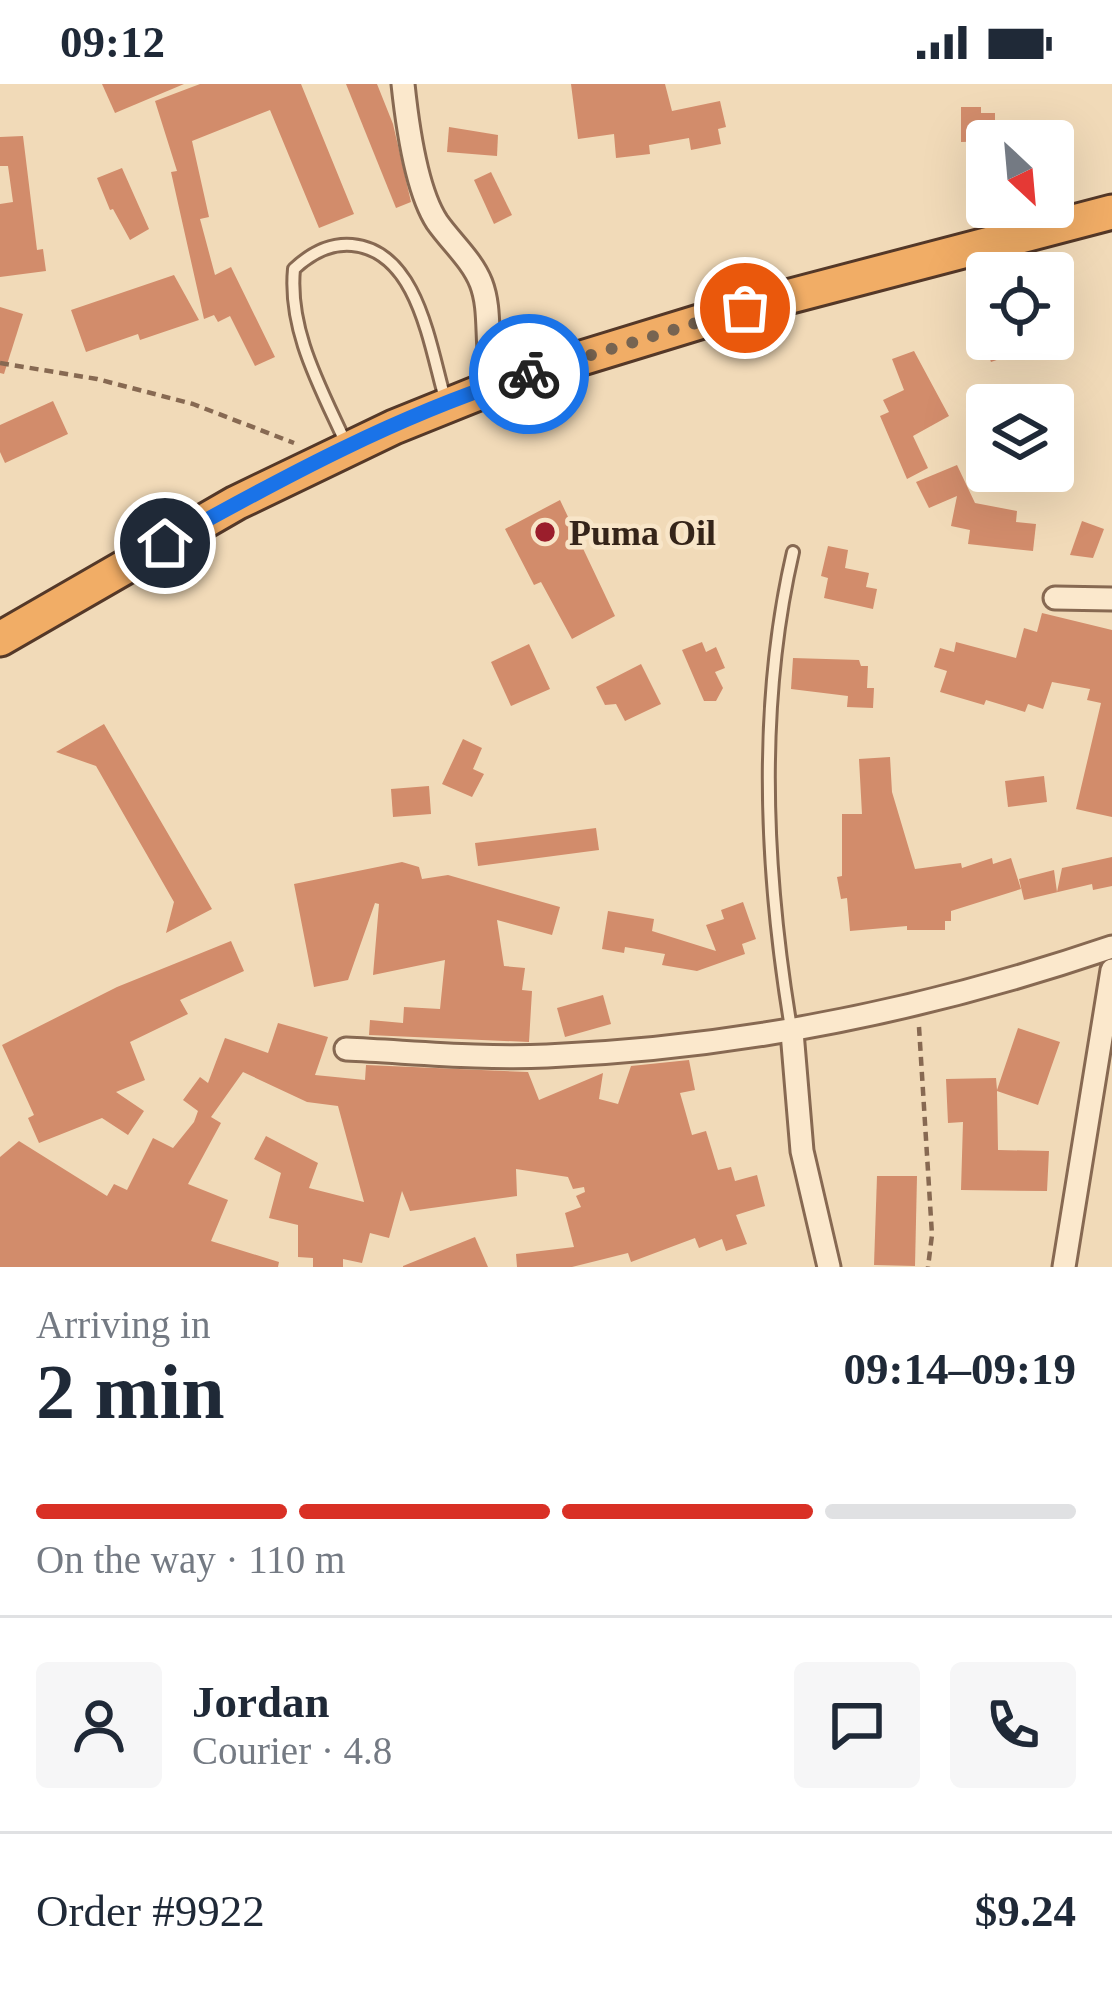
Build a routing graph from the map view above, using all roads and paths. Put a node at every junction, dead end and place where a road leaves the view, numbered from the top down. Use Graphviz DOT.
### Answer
graph roads {
  1 [pos="403,84"];
  2 [pos="1112,212"];
  3 [pos="0,363"];
  4 [pos="496,386"];
  5 [pos="447,405"];
  6 [pos="338,454"];
  7 [pos="793,552"];
  8 [pos="1054,598"];
  9 [pos="1112,599"];
  10 [pos="0,639"];
  11 [pos="1112,947"];
  12 [pos="1112,970"];
  13 [pos="918,1004"];
  14 [pos="792,1032"];
  15 [pos="346,1049"];
  16 [pos="829,1267"];
  17 [pos="928,1267"];
  18 [pos="1064,1267"];
  1 -- 4 [label="street"];
  2 -- 4 [label="highway"];
  3 -- 6 [label="path"];
  4 -- 5 [label="highway"];
  5 -- 6 [label="highway"];
  5 -- 6 [label="lane"];
  6 -- 10 [label="highway"];
  7 -- 14 [label="lane"];
  8 -- 9 [label="street"];
  11 -- 13 [label="street"];
  12 -- 18 [label="street"];
  13 -- 14 [label="street"];
  13 -- 17 [label="path"];
  14 -- 15 [label="street"];
  14 -- 16 [label="street"];
}
